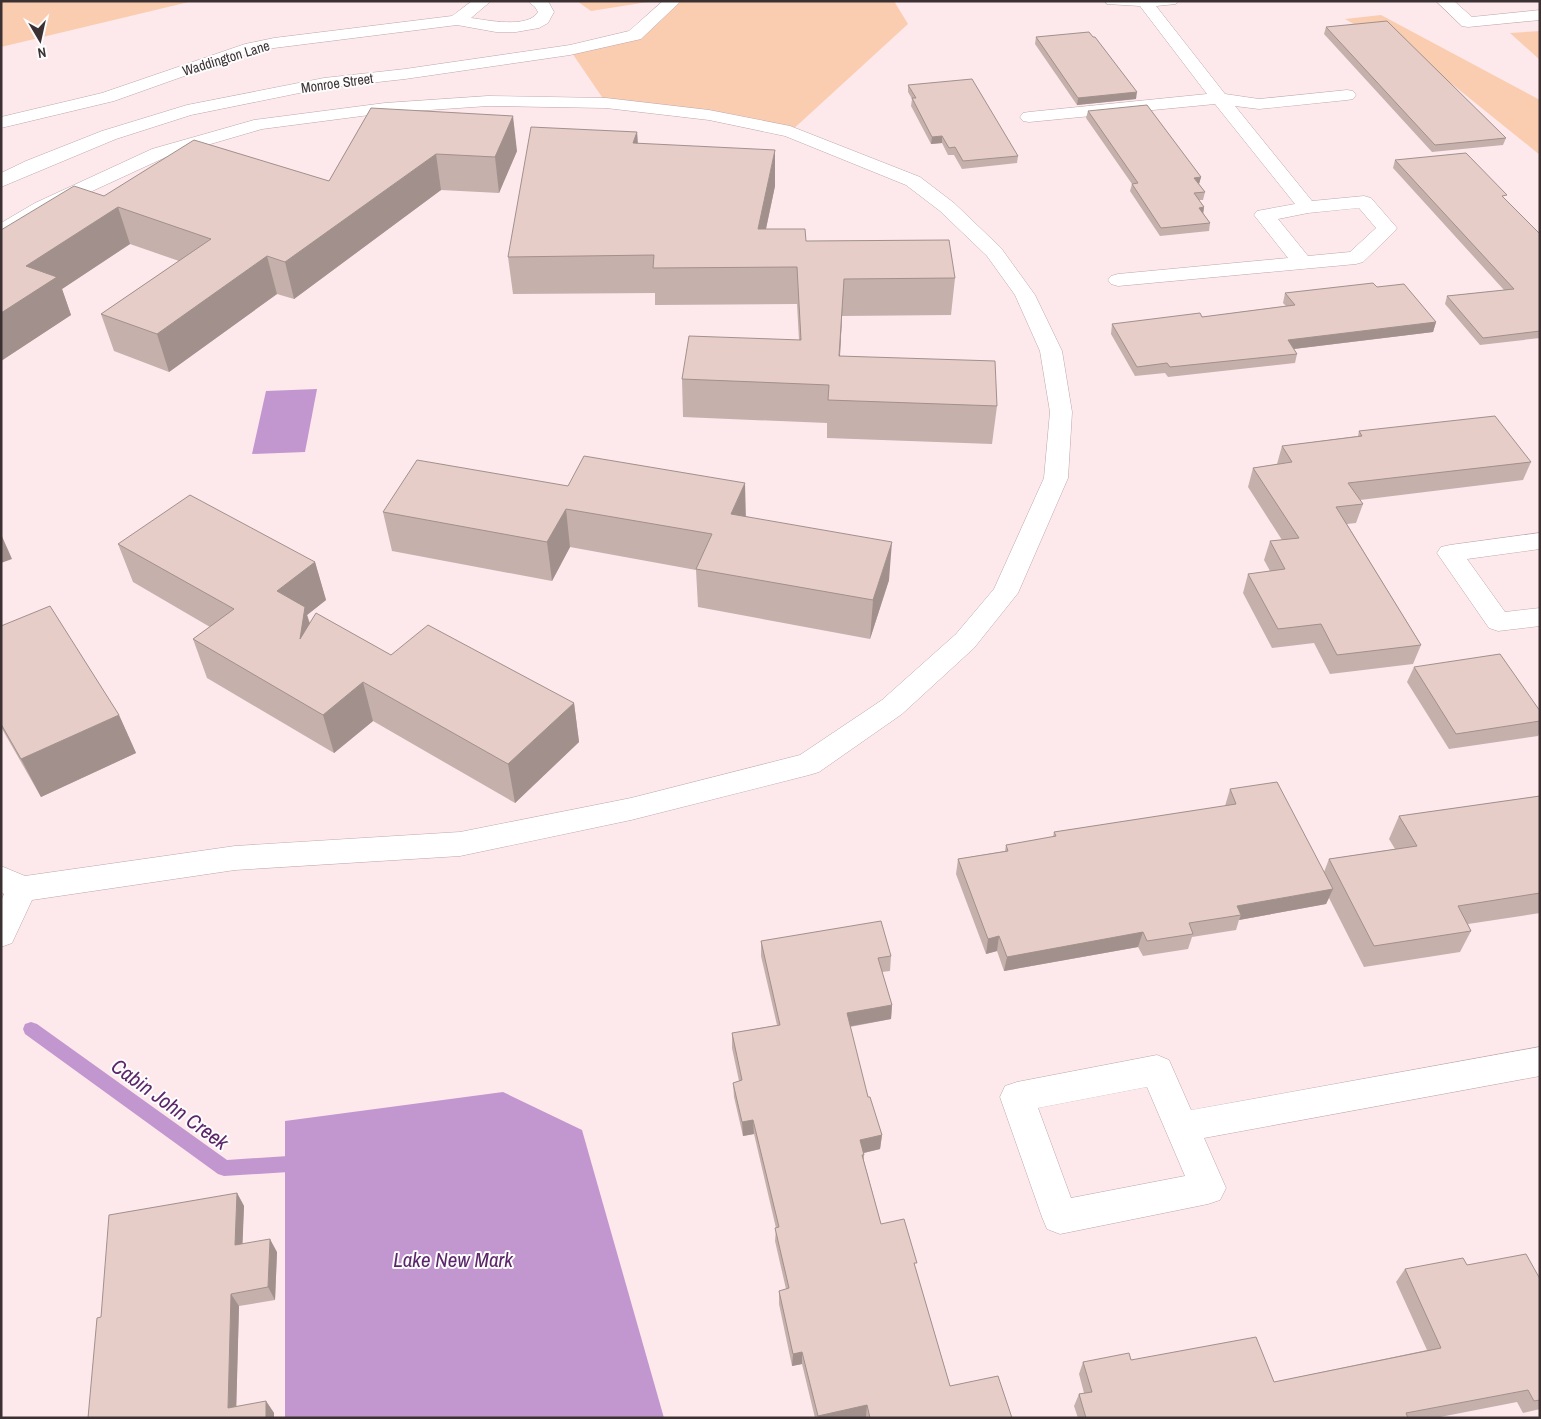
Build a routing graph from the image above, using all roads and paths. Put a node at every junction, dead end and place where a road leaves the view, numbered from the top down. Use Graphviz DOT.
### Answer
graph roads {
  1 [pos="483,1"];
  2 [pos="536,1"];
  3 [pos="672,1"];
  4 [pos="1113,1"];
  5 [pos="1170,1"];
  6 [pos="1444,1"];
  7 [pos="1145,2"];
  8 [pos="1540,15"];
  9 [pos="457,20"];
  10 [pos="365,78"];
  11 [pos="1347,95"];
  12 [pos="1219,98"];
  13 [pos="372,110"];
  14 [pos="1029,117"];
  15 [pos="1,123"];
  16 [pos="1,181"];
  17 [pos="1307,207"];
  18 [pos="1,232"];
  19 [pos="1303,264"];
  20 [pos="1118,280"];
  21 [pos="1540,541"];
  22 [pos="1540,617"];
  23 [pos="12,883"];
  24 [pos="1,934"];
  25 [pos="1540,1061"];
  26 [pos="1182,1127"];
  1 -- 9 [label="street, Waddington Lane"];
  2 -- 9 [label="street, Waddington Lane"];
  3 -- 10 [label="street, Monroe Street"];
  4 -- 7 [label="street"];
  5 -- 7 [label="street"];
  6 -- 8 [label="street"];
  7 -- 12 [label="street"];
  9 -- 15 [label="street, Waddington Lane"];
  10 -- 13 [label="street"];
  10 -- 16 [label="street, Monroe Street"];
  11 -- 12 [label="street"];
  12 -- 14 [label="street"];
  12 -- 17 [label="street"];
  13 -- 18 [label="street"];
  13 -- 23 [label="street"];
  17 -- 19 [label="street"];
  17 -- 19 [label="street"];
  19 -- 20 [label="street"];
  21 -- 22 [label="street"];
  23 -- 24 [label="street"];
  25 -- 26 [label="street"];
  26 -- 26 [label="street"];
}
